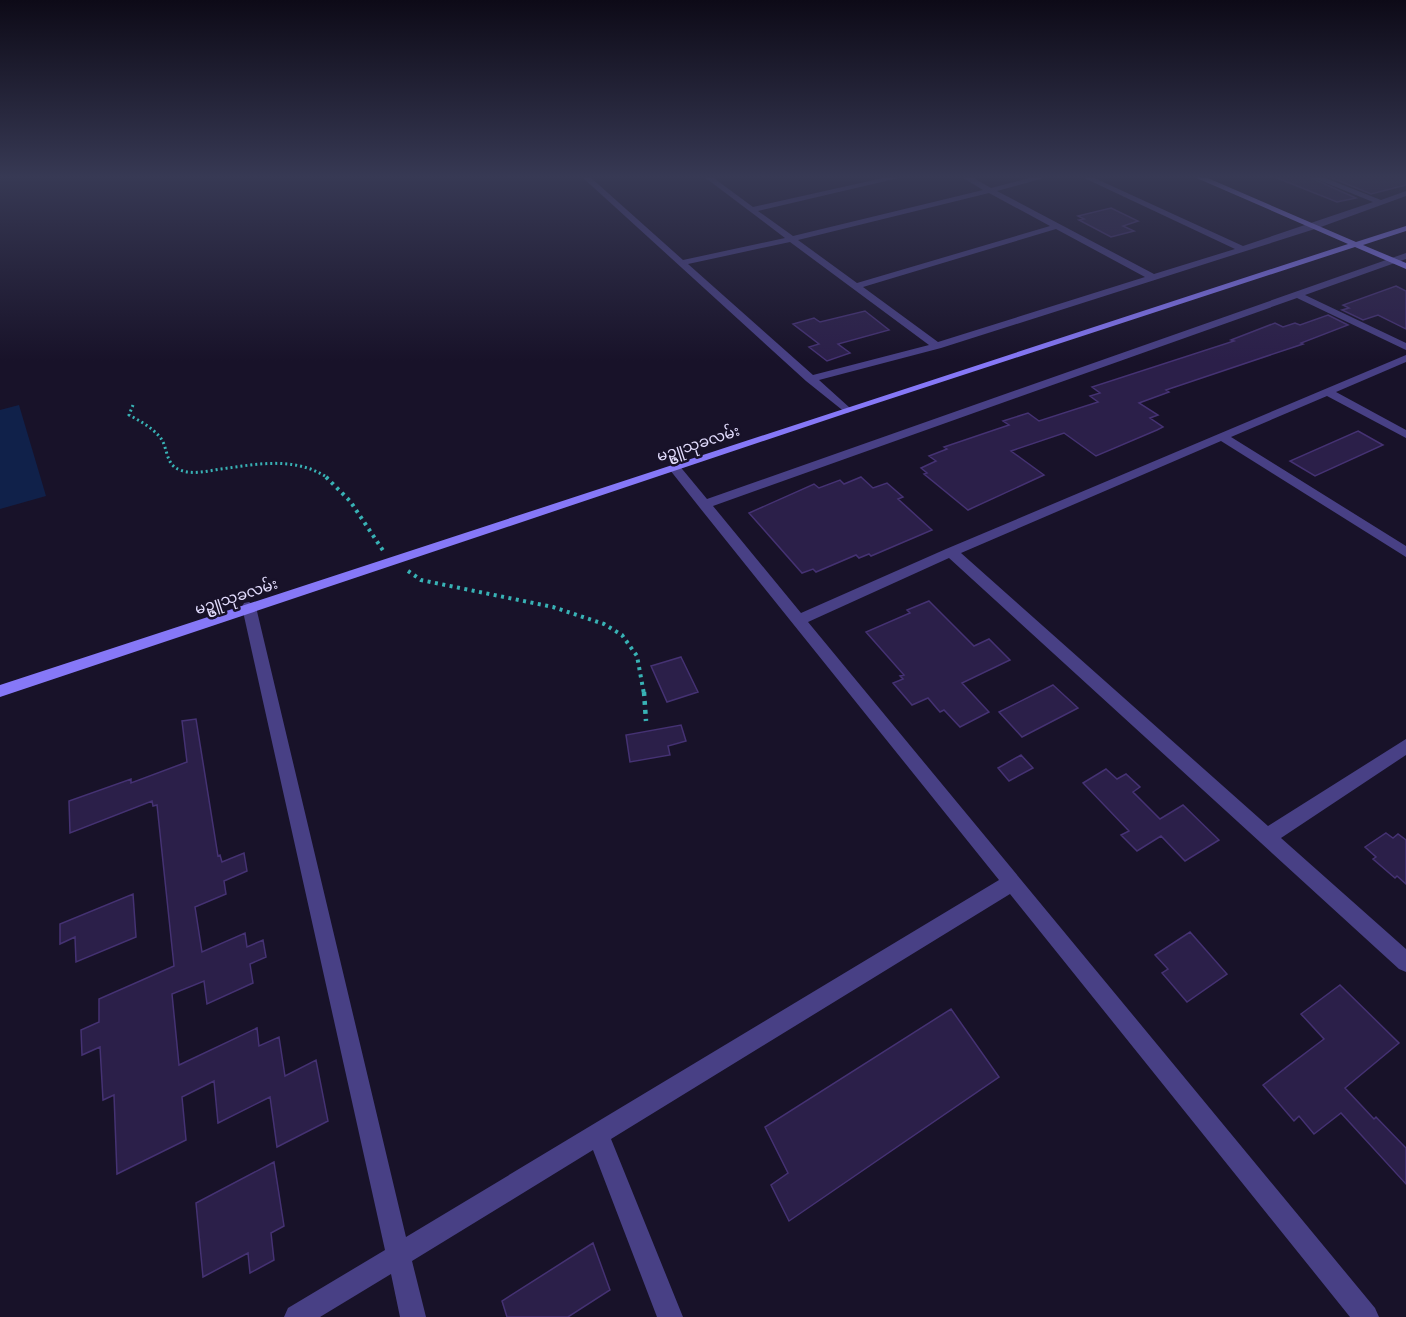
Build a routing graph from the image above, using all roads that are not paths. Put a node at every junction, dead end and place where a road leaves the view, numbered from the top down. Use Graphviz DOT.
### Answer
graph roads {
  1 [pos="651,237"];
  2 [pos="797,237"];
  3 [pos="1020,237"];
  4 [pos="1075,237"];
  5 [pos="1217,237"];
  6 [pos="1280,237"];
  7 [pos="1340,237"];
  8 [pos="1375,237"];
  9 [pos="791,239"];
  10 [pos="1353,244"];
  11 [pos="1243,249"];
  12 [pos="1406,256"];
  13 [pos="1393,260"];
  14 [pos="679,263"];
  15 [pos="1406,266"];
  16 [pos="1152,277"];
  17 [pos="856,286"];
  18 [pos="1298,295"];
  19 [pos="937,346"];
  20 [pos="1406,347"];
  21 [pos="1406,358"];
  22 [pos="810,379"];
  23 [pos="1326,391"];
  24 [pos="846,410"];
  25 [pos="1406,435"];
  26 [pos="1223,437"];
  27 [pos="674,467"];
  28 [pos="704,505"];
  29 [pos="951,552"];
  30 [pos="1406,552"];
  31 [pos="249,607"];
  32 [pos="798,620"];
  33 [pos="0,691"];
  34 [pos="1406,746"];
  35 [pos="1267,837"];
  36 [pos="1011,883"];
  37 [pos="1406,962"];
  38 [pos="598,1134"];
  39 [pos="399,1256"];
  40 [pos="297,1317"];
  41 [pos="413,1317"];
  42 [pos="670,1317"];
  43 [pos="1366,1317"];
  1 -- 14 [label="street"];
  2 -- 9 [label="street"];
  3 -- 17 [label="street"];
  4 -- 16 [label="street"];
  5 -- 11 [label="street"];
  6 -- 11 [label="street"];
  7 -- 10 [label="street"];
  8 -- 10 [label="street, မဥ္ဇူသုခလမ်း"];
  9 -- 14 [label="street"];
  9 -- 17 [label="street"];
  10 -- 13 [label="street"];
  10 -- 24 [label="street, မဥ္ဇူသုခလမ်း"];
  11 -- 16 [label="street"];
  12 -- 13 [label="street"];
  13 -- 15 [label="street"];
  13 -- 18 [label="street"];
  14 -- 22 [label="street"];
  16 -- 19 [label="street"];
  17 -- 19 [label="street"];
  18 -- 20 [label="street"];
  18 -- 28 [label="street"];
  19 -- 22 [label="street"];
  21 -- 23 [label="street"];
  22 -- 24 [label="street"];
  23 -- 25 [label="street"];
  23 -- 26 [label="street"];
  24 -- 27 [label="street, မဥ္ဇူသုခလမ်း"];
  26 -- 29 [label="street"];
  26 -- 30 [label="street"];
  27 -- 28 [label="street"];
  27 -- 31 [label="street, မဥ္ဇူသုခလမ်း"];
  28 -- 32 [label="street"];
  29 -- 32 [label="street"];
  29 -- 35 [label="street"];
  31 -- 33 [label="street, မဥ္ဇူသုခလမ်း"];
  31 -- 39 [label="street"];
  32 -- 36 [label="street"];
  34 -- 35 [label="street"];
  35 -- 37 [label="street"];
  36 -- 38 [label="street"];
  36 -- 43 [label="street"];
  38 -- 39 [label="street"];
  38 -- 42 [label="street"];
  39 -- 40 [label="street"];
  39 -- 41 [label="street"];
}
